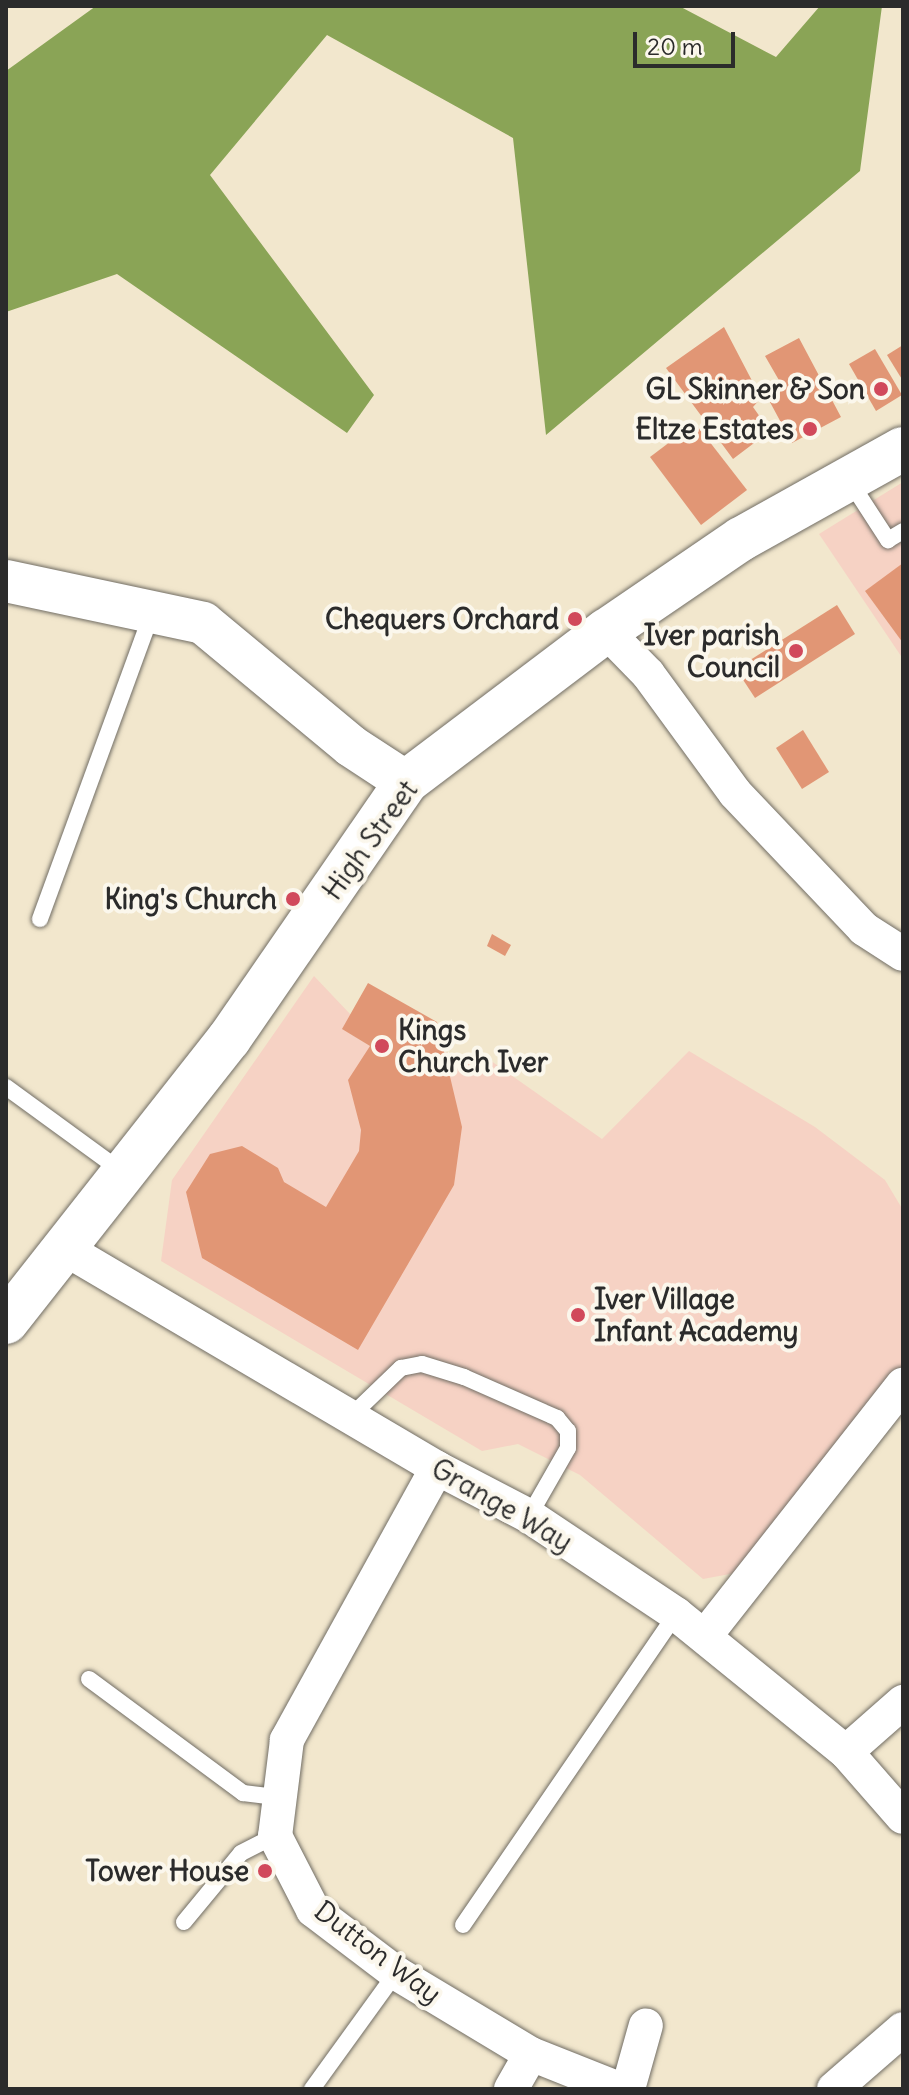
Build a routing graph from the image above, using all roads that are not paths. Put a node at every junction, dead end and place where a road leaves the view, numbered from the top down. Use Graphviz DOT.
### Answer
graph roads {
  1 [pos="903,449"];
  2 [pos="849,480"];
  3 [pos="903,531"];
  4 [pos="6,581"];
  5 [pos="152,612"];
  6 [pos="606,631"];
  7 [pos="406,782"];
  8 [pos="40,919"];
  9 [pos="903,954"];
  10 [pos="6,1087"];
  11 [pos="122,1172"];
  12 [pos="62,1247"];
  13 [pos="6,1322"];
  14 [pos="903,1384"];
  15 [pos="350,1417"];
  16 [pos="437,1468"];
  17 [pos="529,1516"];
  18 [pos="676,1614"];
  19 [pos="705,1636"];
  20 [pos="89,1679"];
  21 [pos="903,1702"];
  22 [pos="846,1752"];
  23 [pos="278,1797"];
  24 [pos="903,1817"];
  25 [pos="275,1836"];
  26 [pos="184,1922"];
  27 [pos="463,1925"];
  28 [pos="396,1973"];
  29 [pos="646,2025"];
  30 [pos="903,2029"];
  31 [pos="531,2054"];
  32 [pos="312,2089"];
  33 [pos="511,2089"];
  34 [pos="619,2089"];
  35 [pos="628,2089"];
  36 [pos="834,2089"];
  1 -- 2 [label="main road, High Street"];
  2 -- 3 [label="lane"];
  2 -- 6 [label="main road, High Street"];
  4 -- 5 [label="street"];
  5 -- 7 [label="street"];
  5 -- 8 [label="lane"];
  6 -- 7 [label="main road, High Street"];
  6 -- 9 [label="street"];
  7 -- 11 [label="main road, High Street"];
  10 -- 11 [label="lane"];
  11 -- 12 [label="main road, High Street"];
  12 -- 13 [label="main road, High Street"];
  12 -- 15 [label="street, Grange Way"];
  14 -- 19 [label="street"];
  15 -- 16 [label="street, Grange Way"];
  15 -- 17 [label="lane"];
  16 -- 17 [label="street, Grange Way"];
  16 -- 23 [label="street"];
  17 -- 18 [label="street, Grange Way"];
  18 -- 19 [label="street, Grange Way"];
  18 -- 27 [label="lane"];
  19 -- 22 [label="street, Grange Way"];
  20 -- 23 [label="lane"];
  21 -- 22 [label="street"];
  22 -- 24 [label="street, Grange Way"];
  23 -- 25 [label="street"];
  25 -- 26 [label="lane"];
  25 -- 28 [label="street, Dutton Way"];
  28 -- 31 [label="street, Dutton Way"];
  28 -- 32 [label="lane"];
  29 -- 35 [label="street"];
  30 -- 36 [label="street"];
  31 -- 33 [label="street"];
  31 -- 34 [label="street, Dutton Way"];
}
